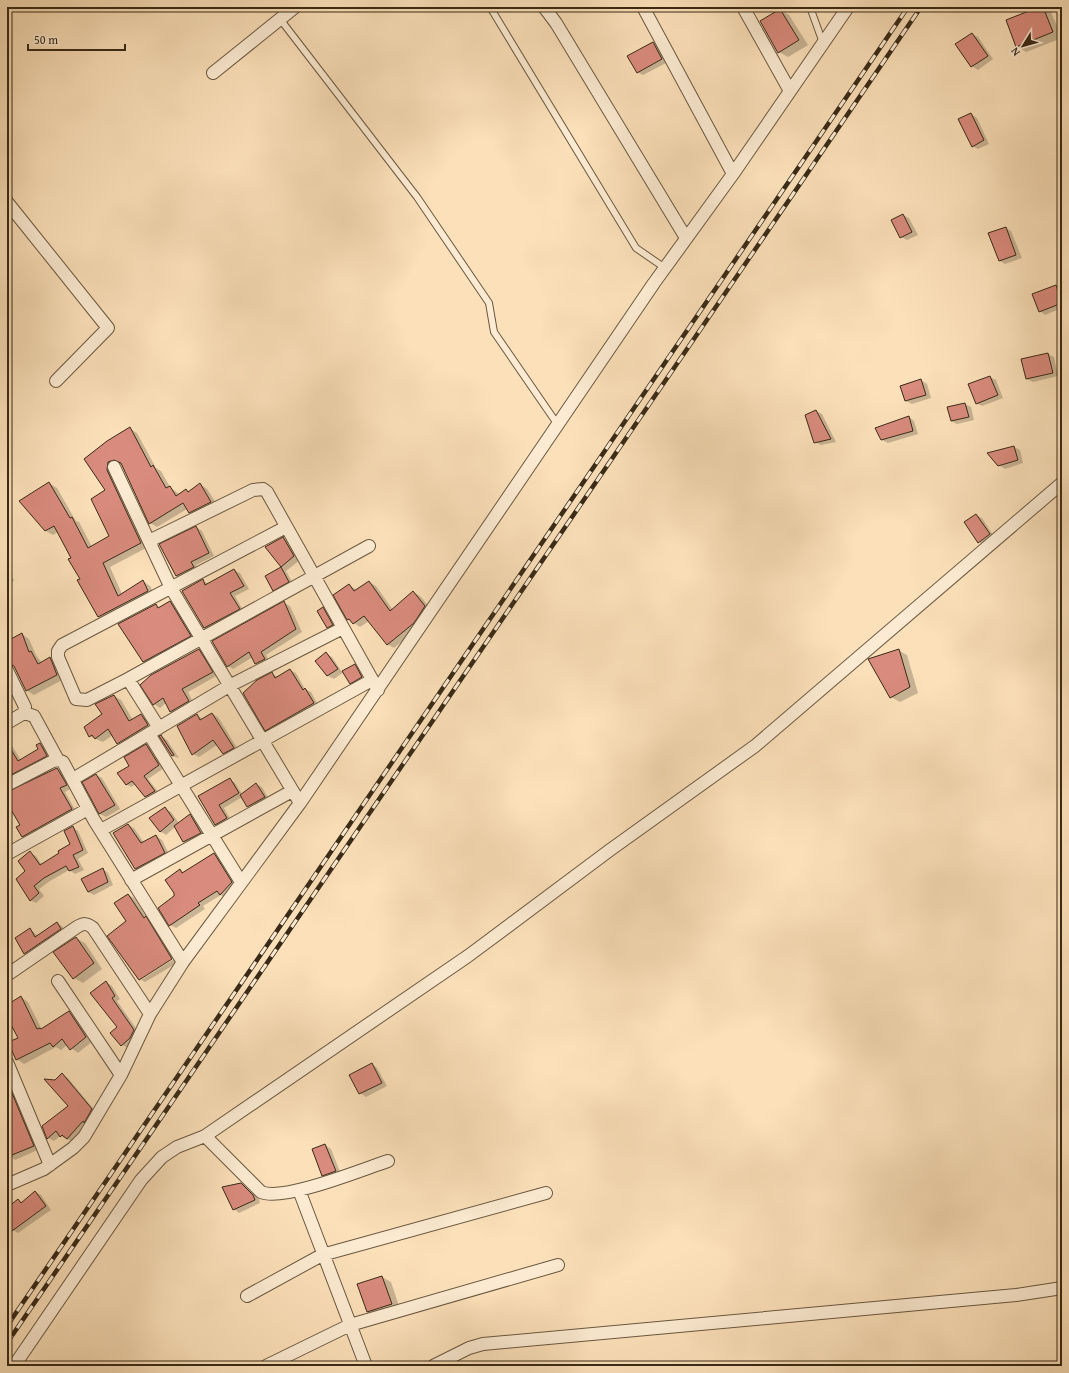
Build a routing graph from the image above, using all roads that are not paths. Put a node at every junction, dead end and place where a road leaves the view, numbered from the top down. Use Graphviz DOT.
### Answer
graph roads {
  1 [pos="295,7"];
  2 [pos="490,7"];
  3 [pos="544,7"];
  4 [pos="643,7"];
  5 [pos="743,7"];
  6 [pos="810,7"];
  7 [pos="848,7"];
  8 [pos="280,20"];
  9 [pos="823,43"];
  10 [pos="213,73"];
  11 [pos="790,90"];
  12 [pos="733,174"];
  13 [pos="7,202"];
  14 [pos="686,238"];
  15 [pos="665,268"];
  16 [pos="56,381"];
  17 [pos="558,425"];
  18 [pos="114,467"];
  19 [pos="1062,484"];
  20 [pos="286,527"];
  21 [pos="149,541"];
  22 [pos="369,546"];
  23 [pos="314,576"];
  24 [pos="171,588"];
  25 [pos="343,628"];
  26 [pos="201,638"];
  27 [pos="7,670"];
  28 [pos="128,679"];
  29 [pos="375,685"];
  30 [pos="229,686"];
  31 [pos="24,713"];
  32 [pos="7,723"];
  33 [pos="154,731"];
  34 [pos="262,741"];
  35 [pos="58,760"];
  36 [pos="72,779"];
  37 [pos="7,785"];
  38 [pos="182,786"];
  39 [pos="292,791"];
  40 [pos="300,803"];
  41 [pos="88,809"];
  42 [pos="101,830"];
  43 [pos="212,835"];
  44 [pos="7,854"];
  45 [pos="132,880"];
  46 [pos="241,882"];
  47 [pos="183,962"];
  48 [pos="7,975"];
  49 [pos="58,981"];
  50 [pos="150,1014"];
  51 [pos="7,1062"];
  52 [pos="121,1075"];
  53 [pos="205,1136"];
  54 [pos="388,1161"];
  55 [pos="50,1165"];
  56 [pos="7,1185"];
  57 [pos="299,1190"];
  58 [pos="546,1193"];
  59 [pos="322,1255"];
  60 [pos="558,1265"];
  61 [pos="1062,1288"];
  62 [pos="247,1296"];
  63 [pos="350,1325"];
  64 [pos="14,1366"];
  65 [pos="266,1366"];
  66 [pos="366,1366"];
  67 [pos="433,1366"];
  1 -- 8 [label="street"];
  2 -- 15 [label="lane"];
  3 -- 14 [label="street"];
  4 -- 12 [label="street"];
  5 -- 11 [label="street"];
  6 -- 9 [label="lane"];
  7 -- 9 [label="street"];
  8 -- 10 [label="street"];
  8 -- 17 [label="lane"];
  9 -- 11 [label="street"];
  11 -- 12 [label="street"];
  12 -- 14 [label="street"];
  13 -- 16 [label="street"];
  14 -- 15 [label="street"];
  15 -- 17 [label="street"];
  17 -- 29 [label="street"];
  18 -- 21 [label="street"];
  19 -- 53 [label="street"];
  20 -- 21 [label="street"];
  20 -- 23 [label="street"];
  20 -- 24 [label="street"];
  21 -- 24 [label="street"];
  22 -- 23 [label="street"];
  23 -- 25 [label="street"];
  23 -- 26 [label="street"];
  24 -- 26 [label="street"];
  24 -- 28 [label="street"];
  25 -- 29 [label="street"];
  25 -- 30 [label="street"];
  26 -- 28 [label="street"];
  26 -- 30 [label="street"];
  27 -- 31 [label="street"];
  28 -- 33 [label="street"];
  29 -- 34 [label="street"];
  29 -- 40 [label="street"];
  30 -- 33 [label="street"];
  30 -- 34 [label="street"];
  31 -- 32 [label="street"];
  31 -- 35 [label="street"];
  33 -- 36 [label="street"];
  33 -- 38 [label="street"];
  34 -- 38 [label="street"];
  34 -- 39 [label="street"];
  35 -- 36 [label="street"];
  35 -- 37 [label="street"];
  36 -- 41 [label="street"];
  38 -- 42 [label="street"];
  38 -- 43 [label="street"];
  39 -- 40 [label="street"];
  39 -- 43 [label="street"];
  40 -- 46 [label="street"];
  41 -- 42 [label="street"];
  41 -- 44 [label="street"];
  42 -- 45 [label="street"];
  43 -- 45 [label="street"];
  43 -- 46 [label="street"];
  45 -- 47 [label="street"];
  46 -- 47 [label="street"];
  47 -- 50 [label="street"];
  48 -- 50 [label="street"];
  49 -- 52 [label="street"];
  50 -- 52 [label="street"];
  51 -- 55 [label="street"];
  52 -- 55 [label="street"];
  53 -- 57 [label="street"];
  53 -- 64 [label="street"];
  54 -- 57 [label="street"];
  55 -- 56 [label="street"];
  57 -- 59 [label="street"];
  58 -- 59 [label="street"];
  59 -- 62 [label="street"];
  59 -- 63 [label="street"];
  60 -- 63 [label="street"];
  61 -- 67 [label="street"];
  63 -- 65 [label="street"];
  63 -- 66 [label="street"];
}
